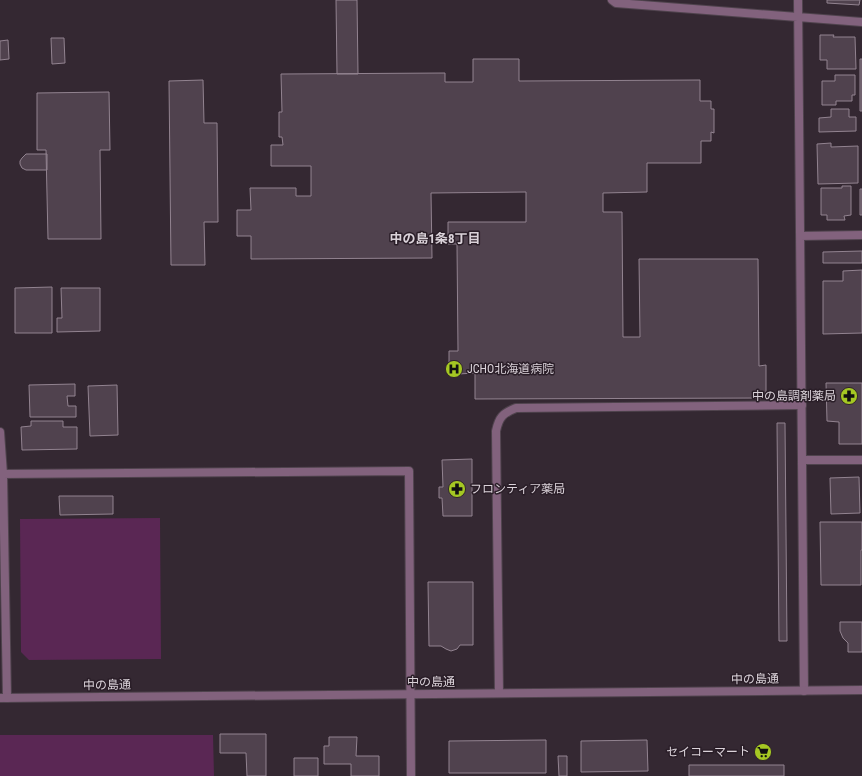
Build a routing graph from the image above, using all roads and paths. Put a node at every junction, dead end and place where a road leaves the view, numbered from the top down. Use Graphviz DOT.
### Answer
graph roads {
  1 [pos="612,0"];
  2 [pos="798,0"];
  3 [pos="798,17"];
  4 [pos="862,22"];
  5 [pos="862,235"];
  6 [pos="800,236"];
  7 [pos="802,405"];
  8 [pos="0,432"];
  9 [pos="803,460"];
  10 [pos="862,460"];
  11 [pos="2,474"];
  12 [pos="862,690"];
  13 [pos="804,691"];
  14 [pos="499,693"];
  15 [pos="410,694"];
  16 [pos="3,698"];
  17 [pos="412,776"];
  1 -- 3 [label="street"];
  2 -- 3 [label="street"];
  3 -- 4 [label="street"];
  3 -- 6 [label="street"];
  5 -- 6 [label="street"];
  6 -- 7 [label="street"];
  7 -- 9 [label="street"];
  7 -- 14 [label="street"];
  8 -- 11 [label="street"];
  9 -- 10 [label="street"];
  9 -- 13 [label="street"];
  11 -- 15 [label="street"];
  11 -- 16 [label="street"];
  12 -- 13 [label="street, 中の島通"];
  13 -- 14 [label="street, 中の島通"];
  14 -- 15 [label="street, 中の島通"];
  15 -- 16 [label="street, 中の島通"];
  15 -- 17 [label="street"];
}
